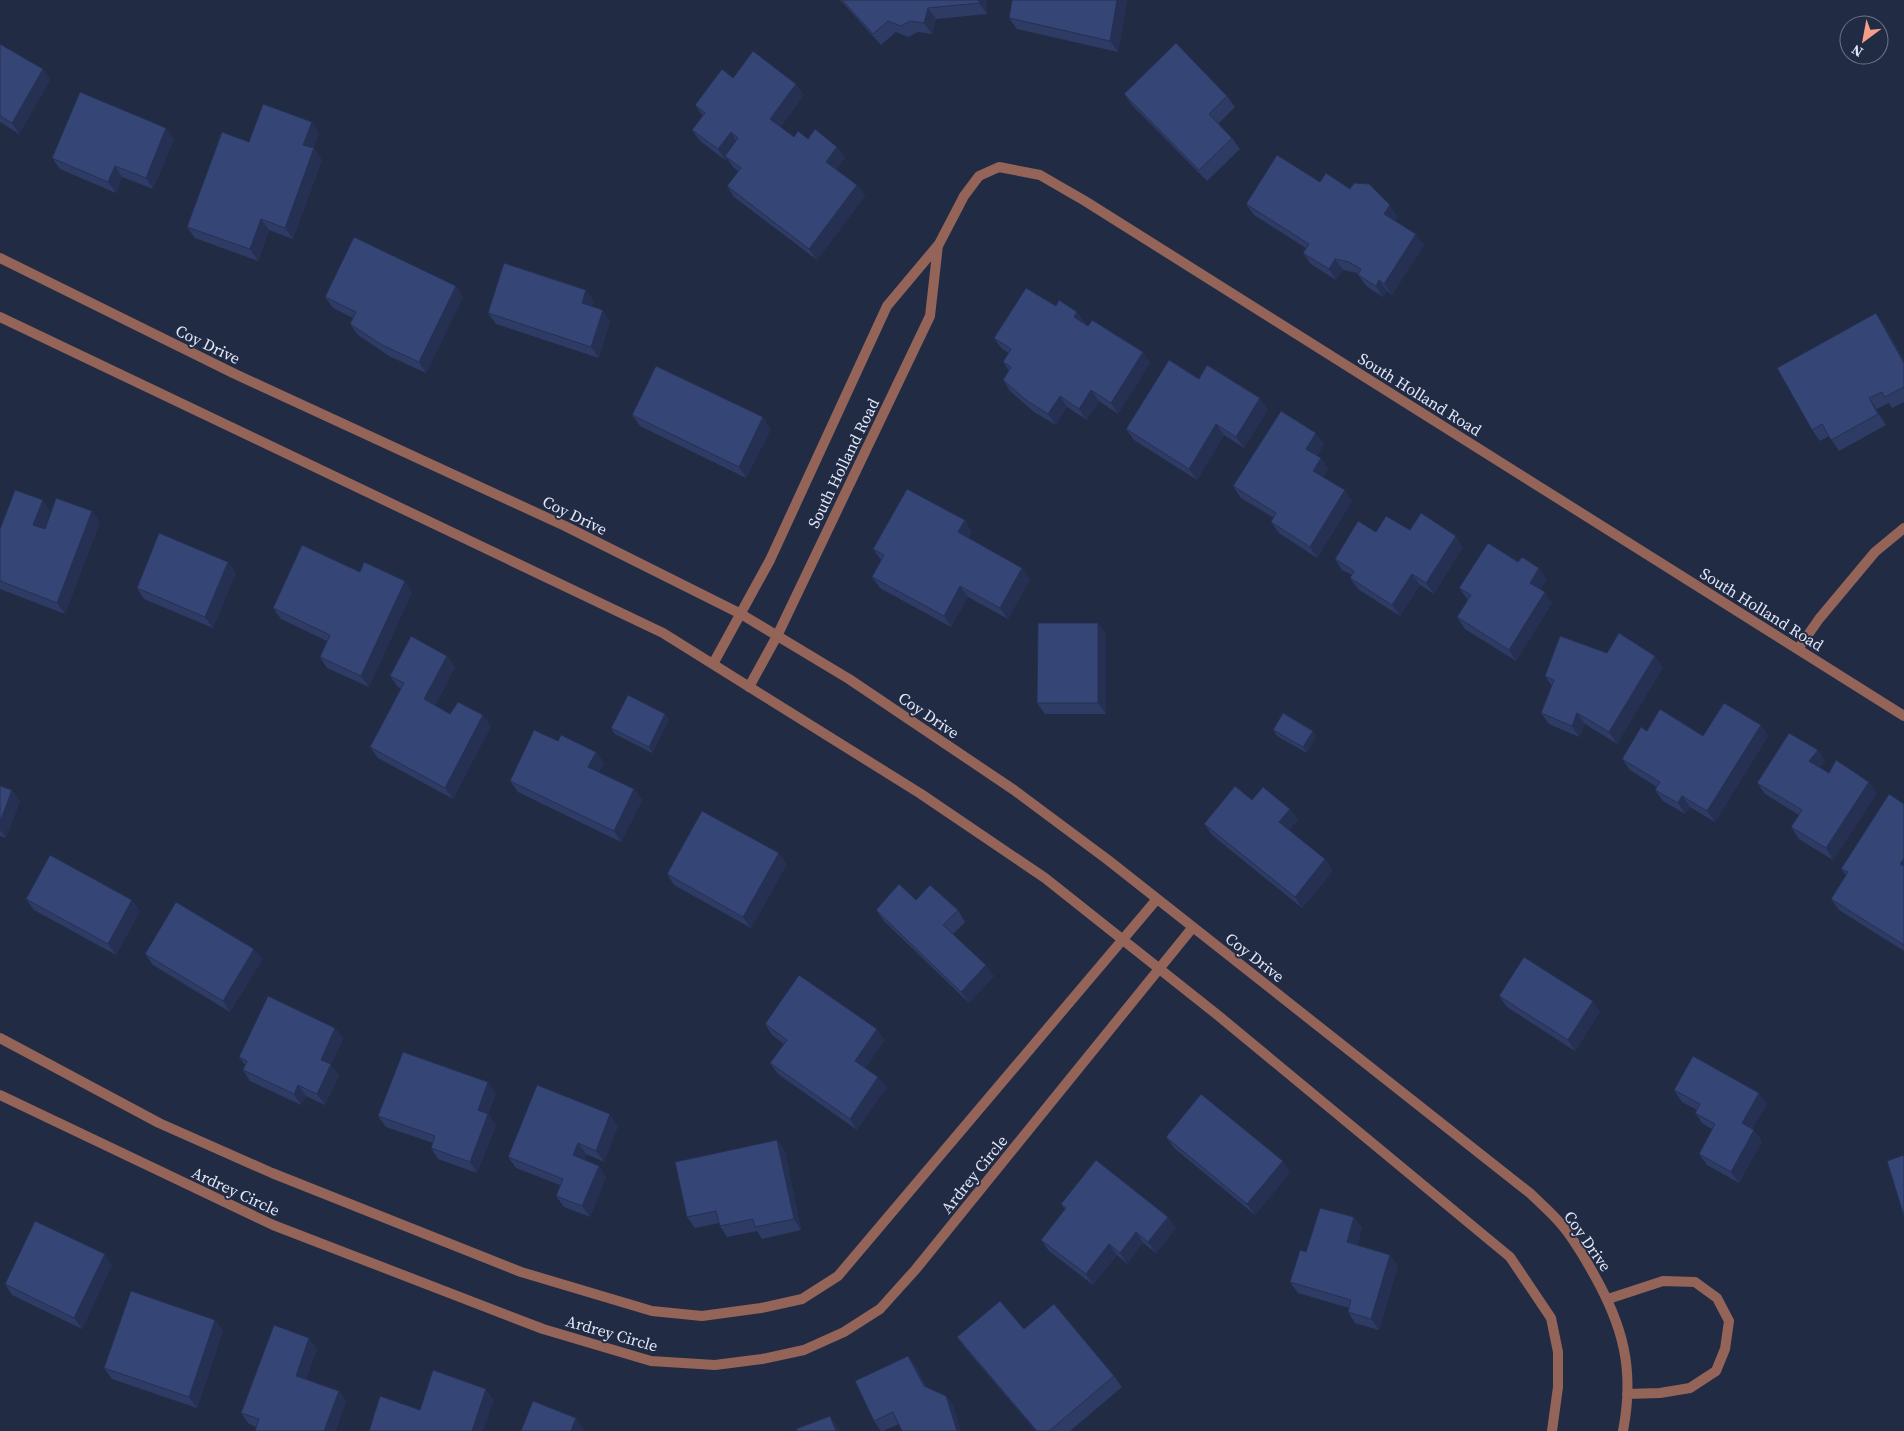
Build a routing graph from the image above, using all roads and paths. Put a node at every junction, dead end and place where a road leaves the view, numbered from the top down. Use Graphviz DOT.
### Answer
graph roads {
  1 [pos="939,244"];
  2 [pos="0,258"];
  3 [pos="0,317"];
  4 [pos="1904,528"];
  5 [pos="741,614"];
  6 [pos="776,636"];
  7 [pos="1798,650"];
  8 [pos="713,664"];
  9 [pos="749,687"];
  10 [pos="1904,716"];
  11 [pos="1157,899"];
  12 [pos="1193,927"];
  13 [pos="1122,940"];
  14 [pos="1158,969"];
  15 [pos="0,1038"];
  16 [pos="0,1095"];
  17 [pos="1608,1299"];
  18 [pos="1627,1394"];
  19 [pos="1552,1431"];
  20 [pos="1623,1431"];
  1 -- 5 [label="street, South Holland Road"];
  1 -- 6 [label="street, South Holland Road"];
  1 -- 7 [label="street, South Holland Road"];
  2 -- 5 [label="street, Coy Drive"];
  3 -- 8 [label="street"];
  4 -- 7 [label="street"];
  5 -- 6 [label="street, Coy Drive"];
  5 -- 8 [label="street, South Holland Road"];
  6 -- 9 [label="street, South Holland Road"];
  6 -- 11 [label="street, Coy Drive"];
  7 -- 10 [label="street, South Holland Road"];
  8 -- 9 [label="street"];
  9 -- 13 [label="street"];
  11 -- 12 [label="street, Coy Drive"];
  11 -- 13 [label="street, Ardrey Circle"];
  12 -- 14 [label="street, Ardrey Circle"];
  12 -- 17 [label="street, Coy Drive"];
  13 -- 14 [label="street"];
  13 -- 15 [label="street, Ardrey Circle"];
  14 -- 16 [label="street, Ardrey Circle"];
  14 -- 19 [label="street"];
  17 -- 18 [label="street, Coy Drive"];
  17 -- 18 [label="street"];
  18 -- 20 [label="street, Coy Drive"];
}
